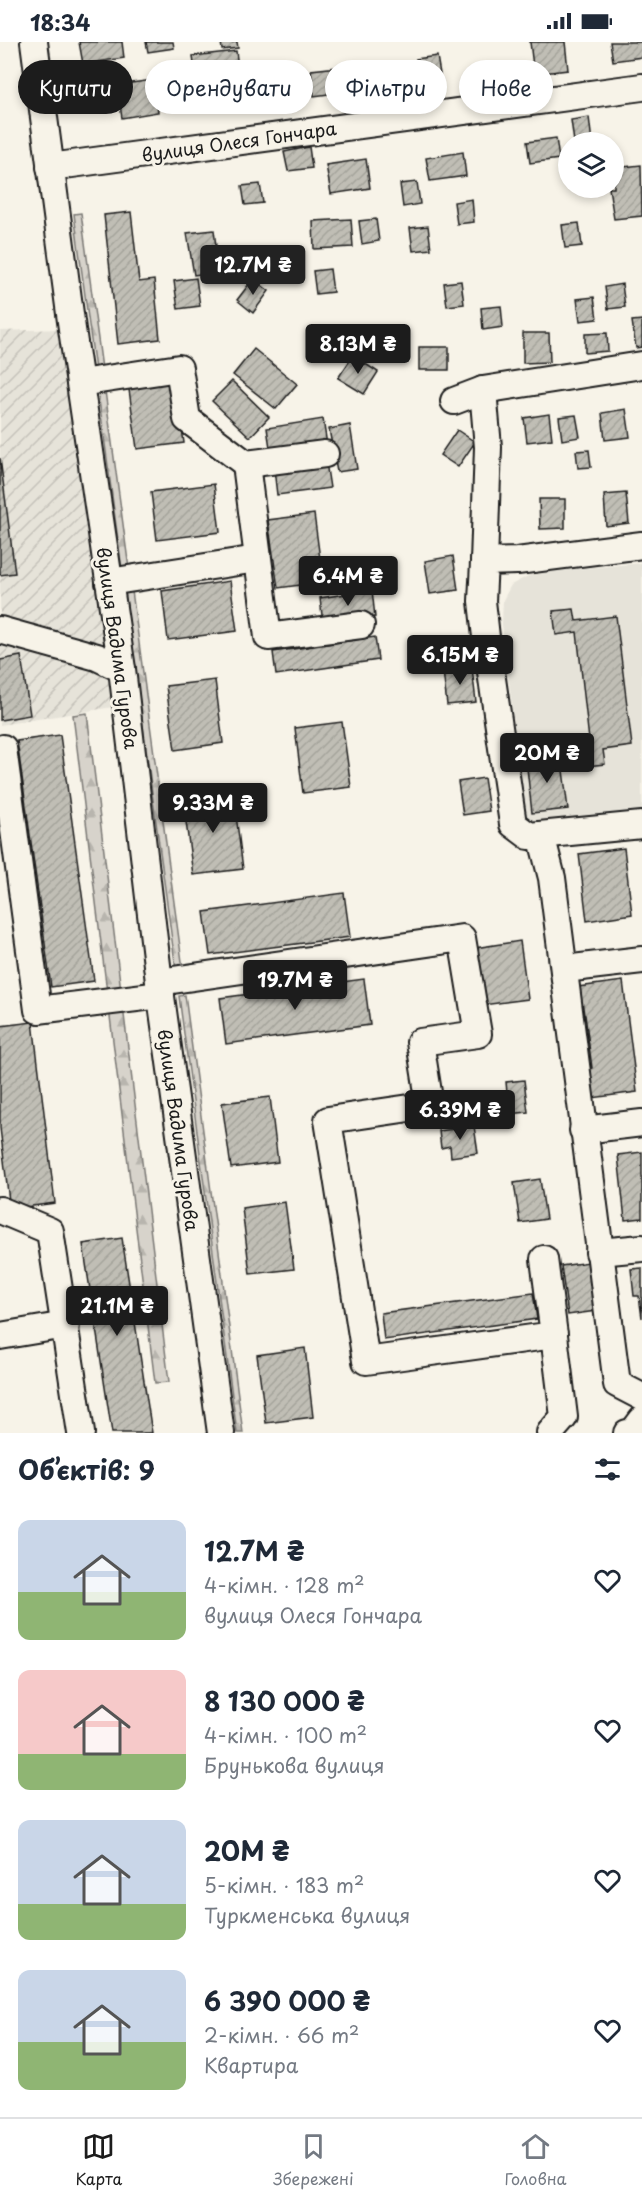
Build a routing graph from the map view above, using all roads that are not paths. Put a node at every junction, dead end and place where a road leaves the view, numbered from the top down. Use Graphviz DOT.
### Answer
graph roads {
  1 [pos="34,42"];
  2 [pos="642,87"];
  3 [pos="50,167"];
  4 [pos="642,365"];
  5 [pos="80,383"];
  6 [pos="483,390"];
  7 [pos="454,401"];
  8 [pos="325,454"];
  9 [pos="246,464"];
  10 [pos="642,545"];
  11 [pos="257,559"];
  12 [pos="484,562"];
  13 [pos="109,582"];
  14 [pos="361,625"];
  15 [pos="0,630"];
  16 [pos="122,669"];
  17 [pos="3,748"];
  18 [pos="642,825"];
  19 [pos="541,835"];
  20 [pos="642,960"];
  21 [pos="564,969"];
  22 [pos="160,988"];
  23 [pos="642,1123"];
  24 [pos="583,1130"];
  25 [pos="0,1210"];
  26 [pos="642,1248"];
  27 [pos="599,1252"];
  28 [pos="544,1258"];
  29 [pos="66,1325"];
  30 [pos="554,1335"];
  31 [pos="0,1336"];
  32 [pos="642,1396"];
  33 [pos="642,1420"];
  34 [pos="81,1433"];
  35 [pos="221,1433"];
  36 [pos="550,1433"];
  37 [pos="627,1433"];
  1 -- 3 [label="street, вулиця Вадима Гурова"];
  2 -- 3 [label="street, вулиця Олеся Гончара"];
  3 -- 5 [label="street, вулиця Вадима Гурова"];
  4 -- 6 [label="street"];
  5 -- 9 [label="street"];
  5 -- 13 [label="street, вулиця Вадима Гурова"];
  6 -- 7 [label="street"];
  6 -- 12 [label="street"];
  8 -- 9 [label="street"];
  9 -- 11 [label="street"];
  10 -- 12 [label="street"];
  11 -- 13 [label="street"];
  11 -- 14 [label="street"];
  12 -- 19 [label="street"];
  13 -- 16 [label="street, вулиця Вадима Гурова"];
  15 -- 16 [label="street"];
  16 -- 22 [label="street, вулиця Вадима Гурова"];
  17 -- 22 [label="street"];
  18 -- 19 [label="street"];
  19 -- 21 [label="street"];
  20 -- 21 [label="street"];
  21 -- 24 [label="street"];
  22 -- 30 [label="street"];
  22 -- 35 [label="street, вулиця Вадима Гурова"];
  23 -- 24 [label="street"];
  24 -- 27 [label="street"];
  25 -- 29 [label="street"];
  26 -- 27 [label="street"];
  27 -- 32 [label="street"];
  28 -- 30 [label="street"];
  29 -- 31 [label="street"];
  29 -- 34 [label="street"];
  30 -- 36 [label="street"];
  33 -- 37 [label="street"];
}
